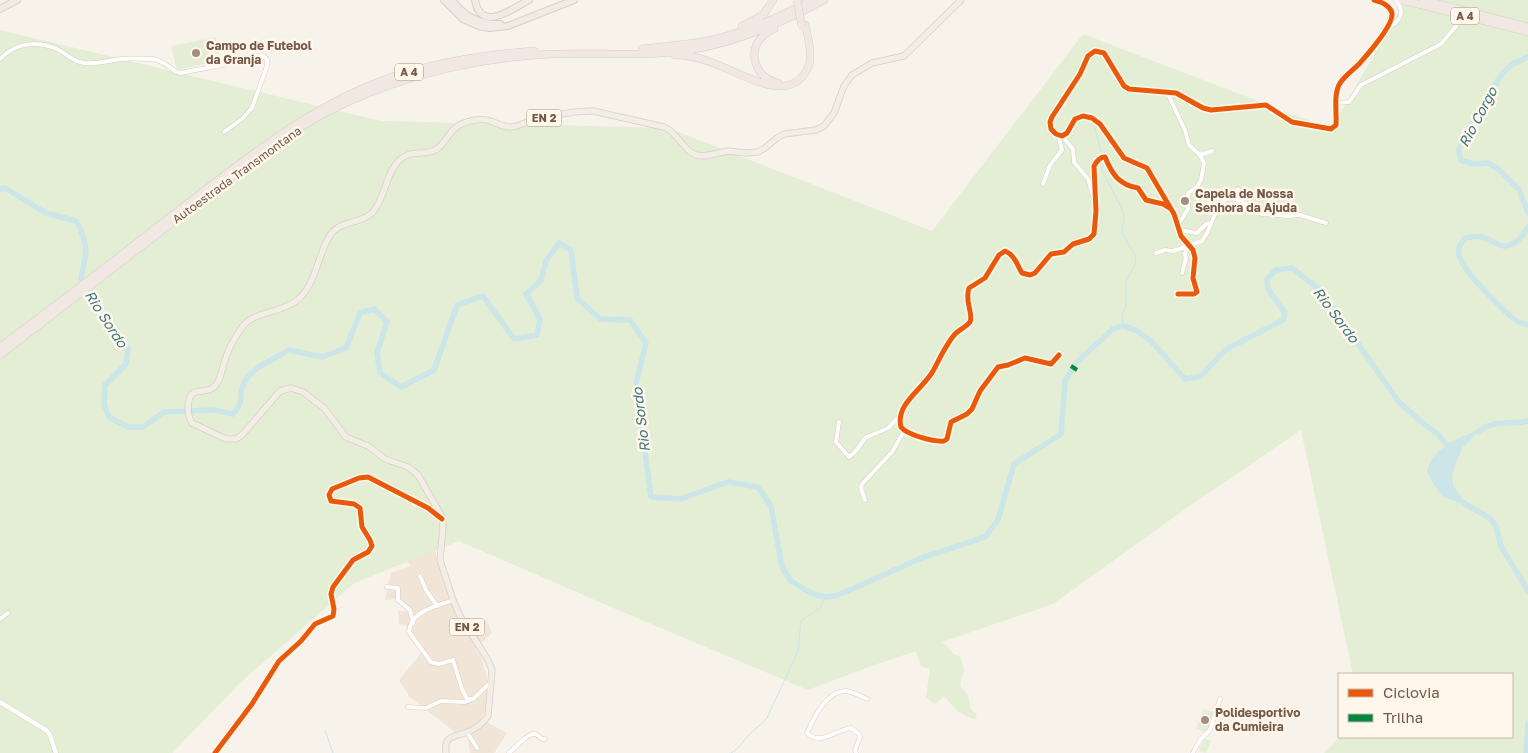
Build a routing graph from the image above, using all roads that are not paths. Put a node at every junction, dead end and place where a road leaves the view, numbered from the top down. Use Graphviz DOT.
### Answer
graph roads {
  1 [pos="11,0"];
  2 [pos="17,0"];
  3 [pos="444,0"];
  4 [pos="451,0"];
  5 [pos="475,0"];
  6 [pos="529,0"];
  7 [pos="563,0"];
  8 [pos="574,0"];
  9 [pos="773,0"];
  10 [pos="799,0"];
  11 [pos="812,0"];
  12 [pos="824,0"];
  13 [pos="961,0"];
  14 [pos="1374,0"];
  15 [pos="1396,0"];
  16 [pos="1402,0"];
  17 [pos="1423,0"];
  18 [pos="0,8"];
  19 [pos="790,18"];
  20 [pos="1462,19"];
  21 [pos="468,21"];
  22 [pos="804,26"];
  23 [pos="1528,27"];
  24 [pos="1387,28"];
  25 [pos="1528,32"];
  26 [pos="688,44"];
  27 [pos="637,54"];
  28 [pos="0,59"];
  29 [pos="1167,92"];
  30 [pos="1336,103"];
  31 [pos="224,132"];
  32 [pos="1060,135"];
  33 [pos="1212,151"];
  34 [pos="1200,155"];
  35 [pos="1043,184"];
  36 [pos="1238,189"];
  37 [pos="1229,196"];
  38 [pos="1095,201"];
  39 [pos="1171,209"];
  40 [pos="172,219"];
  41 [pos="1210,223"];
  42 [pos="1326,223"];
  43 [pos="1178,228"];
  44 [pos="1188,246"];
  45 [pos="1156,253"];
  46 [pos="1182,273"];
  47 [pos="1178,294"];
  48 [pos="9,344"];
  49 [pos="0,347"];
  50 [pos="0,354"];
  51 [pos="1059,355"];
  52 [pos="902,415"];
  53 [pos="839,422"];
  54 [pos="904,431"];
  55 [pos="433,500"];
  56 [pos="865,500"];
  57 [pos="423,505"];
  58 [pos="442,519"];
  59 [pos="420,576"];
  60 [pos="387,587"];
  61 [pos="453,600"];
  62 [pos="436,606"];
  63 [pos="8,613"];
  64 [pos="0,619"];
  65 [pos="413,623"];
  66 [pos="492,681"];
  67 [pos="867,699"];
  68 [pos="1220,699"];
  69 [pos="470,700"];
  70 [pos="0,702"];
  71 [pos="408,707"];
  72 [pos="467,732"];
  73 [pos="546,739"];
  74 [pos="477,748"];
  75 [pos="56,753"];
  76 [pos="214,753"];
  77 [pos="446,753"];
  78 [pos="509,753"];
  79 [pos="856,753"];
  80 [pos="1193,753"];
  1 -- 18 [label="highway"];
  2 -- 18 [label="highway"];
  3 -- 21 [label="highway"];
  4 -- 7 [label="highway"];
  4 -- 21 [label="highway"];
  5 -- 6 [label="highway"];
  8 -- 21 [label="highway"];
  9 -- 26 [label="highway"];
  10 -- 22 [label="highway, bridge"];
  11 -- 26 [label="highway, Autoestrada Transmontana / A 4"];
  12 -- 19 [label="highway, Autoestrada Transmontana / A 4"];
  13 -- 55 [label="main road, EN 2"];
  14 -- 24 [label="street"];
  15 -- 24 [label="street"];
  16 -- 25 [label="highway, A 4"];
  17 -- 23 [label="highway, A 4"];
  19 -- 22 [label="highway"];
  19 -- 27 [label="highway, Autoestrada Transmontana / A 4"];
  20 -- 30 [label="street"];
  22 -- 27 [label="highway"];
  24 -- 30 [label="street"];
  26 -- 40 [label="highway, Autoestrada Transmontana / A 4"];
  27 -- 40 [label="highway, Autoestrada Transmontana / A 4"];
  28 -- 31 [label="street"];
  29 -- 30 [label="street"];
  29 -- 32 [label="street"];
  29 -- 34 [label="street"];
  32 -- 35 [label="street"];
  32 -- 38 [label="street"];
  32 -- 39 [label="street"];
  33 -- 34 [label="street"];
  34 -- 43 [label="street"];
  36 -- 37 [label="street"];
  37 -- 41 [label="street"];
  37 -- 42 [label="street"];
  38 -- 39 [label="street"];
  38 -- 52 [label="street"];
  39 -- 43 [label="street"];
  40 -- 48 [label="highway, Autoestrada Transmontana / A 4"];
  41 -- 43 [label="street"];
  41 -- 44 [label="street"];
  43 -- 44 [label="street"];
  44 -- 45 [label="street"];
  44 -- 46 [label="street"];
  44 -- 47 [label="street"];
  48 -- 49 [label="highway, Autoestrada Transmontana / A 4"];
  48 -- 50 [label="highway, Autoestrada Transmontana / A 4"];
  51 -- 54 [label="street"];
  52 -- 53 [label="street"];
  52 -- 54 [label="street"];
  54 -- 56 [label="street"];
  55 -- 57 [label="street"];
  55 -- 58 [label="main road, EN 2"];
  57 -- 58 [label="street"];
  57 -- 76 [label="street"];
  58 -- 61 [label="main road, EN 2"];
  59 -- 62 [label="street"];
  60 -- 65 [label="street"];
  61 -- 62 [label="street"];
  61 -- 66 [label="main road, EN 2"];
  62 -- 65 [label="street"];
  63 -- 64 [label="street"];
  65 -- 69 [label="street"];
  66 -- 69 [label="street"];
  66 -- 72 [label="main road, EN 2"];
  67 -- 79 [label="street"];
  68 -- 80 [label="street"];
  69 -- 71 [label="street"];
  70 -- 75 [label="street"];
  72 -- 74 [label="street"];
  72 -- 77 [label="main road, EN 2"];
  73 -- 78 [label="street"];
}
